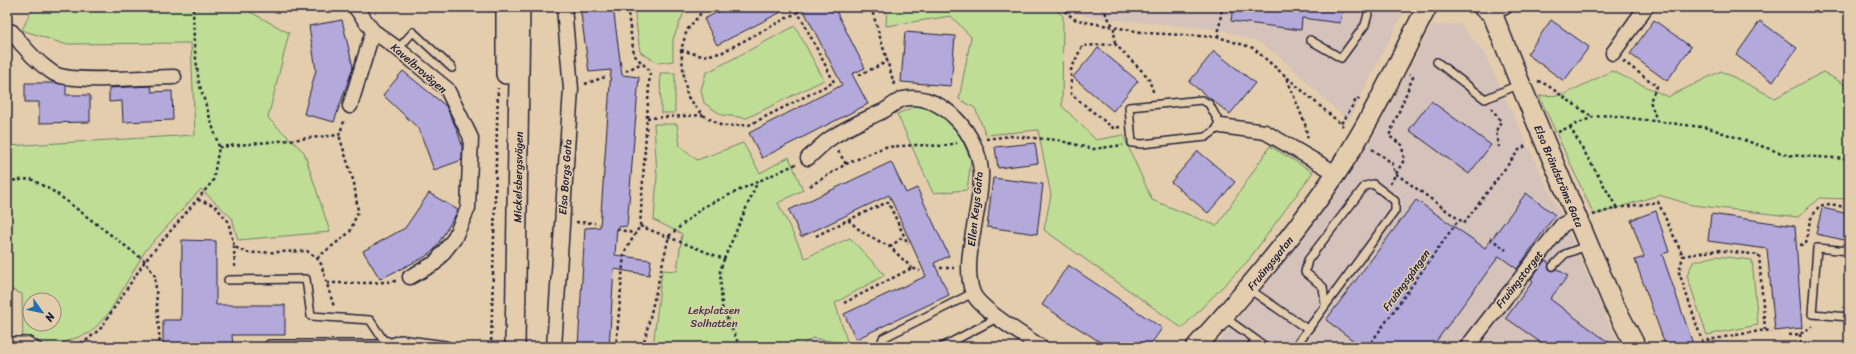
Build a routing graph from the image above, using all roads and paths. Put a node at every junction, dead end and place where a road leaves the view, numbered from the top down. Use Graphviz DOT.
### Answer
graph roads {
  1 [pos="193,7"];
  2 [pos="355,7"];
  3 [pos="506,7"];
  4 [pos="520,7"];
  5 [pos="564,7"];
  6 [pos="627,7"];
  7 [pos="706,7"];
  8 [pos="871,7"];
  9 [pos="1060,7"];
  10 [pos="1102,7"];
  11 [pos="1222,7"];
  12 [pos="1370,7"];
  13 [pos="1427,7"];
  14 [pos="1646,7"];
  15 [pos="1493,9"];
  16 [pos="1114,28"];
  17 [pos="373,31"];
  18 [pos="7,34"];
  19 [pos="1218,37"];
  20 [pos="1310,40"];
  21 [pos="1114,44"];
  22 [pos="398,49"];
  23 [pos="681,50"];
  24 [pos="1613,53"];
  25 [pos="887,62"];
  26 [pos="1437,62"];
  27 [pos="642,63"];
  28 [pos="1396,66"];
  29 [pos="452,68"];
  30 [pos="626,71"];
  31 [pos="859,75"];
  32 [pos="606,77"];
  33 [pos="1517,77"];
  34 [pos="174,78"];
  35 [pos="1287,78"];
  36 [pos="498,86"];
  37 [pos="571,88"];
  38 [pos="1484,99"];
  39 [pos="902,100"];
  40 [pos="1158,104"];
  41 [pos="350,106"];
  42 [pos="703,115"];
  43 [pos="1593,117"];
  44 [pos="647,118"];
  45 [pos="1657,121"];
  46 [pos="1130,125"];
  47 [pos="1221,126"];
  48 [pos="1343,126"];
  49 [pos="1570,127"];
  50 [pos="1558,132"];
  51 [pos="339,135"];
  52 [pos="971,140"];
  53 [pos="1132,143"];
  54 [pos="1527,146"];
  55 [pos="219,147"];
  56 [pos="1370,147"];
  57 [pos="1500,147"];
  58 [pos="808,158"];
  59 [pos="1312,159"];
  60 [pos="1849,159"];
  61 [pos="1336,173"];
  62 [pos="1395,173"];
  63 [pos="7,181"];
  64 [pos="758,182"];
  65 [pos="810,186"];
  66 [pos="198,200"];
  67 [pos="1617,208"];
  68 [pos="1849,208"];
  69 [pos="848,220"];
  70 [pos="1579,221"];
  71 [pos="1457,222"];
  72 [pos="640,226"];
  73 [pos="617,229"];
  74 [pos="636,234"];
  75 [pos="669,236"];
  76 [pos="816,236"];
  77 [pos="904,236"];
  78 [pos="1490,238"];
  79 [pos="908,244"];
  80 [pos="1806,244"];
  81 [pos="1589,245"];
  82 [pos="1800,245"];
  83 [pos="234,246"];
  84 [pos="890,247"];
  85 [pos="1817,248"];
  86 [pos="1506,250"];
  87 [pos="1849,251"];
  88 [pos="1764,254"];
  89 [pos="1759,255"];
  90 [pos="1682,256"];
  91 [pos="317,258"];
  92 [pos="724,259"];
  93 [pos="145,262"];
  94 [pos="1553,266"];
  95 [pos="912,268"];
  96 [pos="920,271"];
  97 [pos="410,277"];
  98 [pos="228,280"];
  99 [pos="236,280"];
  100 [pos="327,283"];
  101 [pos="1249,289"];
  102 [pos="973,293"];
  103 [pos="844,303"];
  104 [pos="1325,304"];
  105 [pos="1812,314"];
  106 [pos="1224,316"];
  107 [pos="1849,317"];
  108 [pos="338,318"];
  109 [pos="997,318"];
  110 [pos="1307,329"];
  111 [pos="1765,330"];
  112 [pos="1772,332"];
  113 [pos="1800,334"];
  114 [pos="1789,335"];
  115 [pos="1256,340"];
  116 [pos="7,341"];
  117 [pos="1702,341"];
  118 [pos="269,344"];
  119 [pos="1698,345"];
  120 [pos="386,346"];
  121 [pos="38,347"];
  122 [pos="69,347"];
  123 [pos="160,347"];
  124 [pos="447,347"];
  125 [pos="492,347"];
  126 [pos="503,347"];
  127 [pos="515,347"];
  128 [pos="554,347"];
  129 [pos="616,347"];
  130 [pos="643,347"];
  131 [pos="740,347"];
  132 [pos="880,347"];
  133 [pos="942,347"];
  134 [pos="1041,347"];
  135 [pos="1196,347"];
  136 [pos="1250,347"];
  137 [pos="1266,347"];
  138 [pos="1295,347"];
  139 [pos="1368,347"];
  140 [pos="1467,347"];
  141 [pos="1636,347"];
  142 [pos="1801,347"];
  1 -- 55 [label="path"];
  2 -- 17 [label="street, Kavelbrovägen"];
  3 -- 126 [label="street, Mickelsbergsvägen"];
  4 -- 127 [label="street, Mickelsbergsvägen"];
  5 -- 37 [label="street, Elsa Borgs Gata"];
  6 -- 27 [label="path"];
  7 -- 23 [label="path"];
  8 -- 25 [label="path"];
  9 -- 16 [label="path"];
  10 -- 16 [label="path"];
  11 -- 19 [label="path"];
  12 -- 20 [label="lane"];
  13 -- 28 [label="street, Fruängsgatan"];
  14 -- 24 [label="street"];
  15 -- 33 [label="street, Elsa Brändströms Gata"];
  16 -- 19 [label="path"];
  16 -- 21 [label="path"];
  17 -- 22 [label="street, Kavelbrovägen"];
  17 -- 41 [label="street"];
  18 -- 34 [label="street"];
  19 -- 35 [label="path"];
  21 -- 40 [label="path"];
  21 -- 46 [label="path"];
  22 -- 29 [label="lane"];
  22 -- 97 [label="street, Kavelbrovägen"];
  23 -- 42 [label="path"];
  23 -- 42 [label="path"];
  24 -- 45 [label="path"];
  25 -- 31 [label="path"];
  25 -- 39 [label="path"];
  26 -- 38 [label="lane"];
  27 -- 30 [label="path"];
  27 -- 44 [label="path"];
  28 -- 61 [label="street, Fruängsgatan"];
  28 -- 62 [label="path"];
  32 -- 37 [label="path"];
  33 -- 38 [label="lane"];
  33 -- 43 [label="path"];
  33 -- 70 [label="street, Elsa Brändströms Gata"];
  35 -- 48 [label="path"];
  35 -- 59 [label="path"];
  36 -- 125 [label="path"];
  37 -- 128 [label="street, Elsa Borgs Gata"];
  38 -- 57 [label="path"];
  39 -- 52 [label="street, Ellen Keys Gata"];
  39 -- 58 [label="street, Ellen Keys Gata"];
  40 -- 46 [label="lane"];
  40 -- 47 [label="lane"];
  41 -- 51 [label="path"];
  42 -- 44 [label="path"];
  43 -- 45 [label="path"];
  43 -- 49 [label="path"];
  44 -- 72 [label="path"];
  45 -- 60 [label="path"];
  46 -- 53 [label="lane"];
  47 -- 53 [label="lane"];
  47 -- 59 [label="street"];
  49 -- 50 [label="path"];
  49 -- 67 [label="path"];
  51 -- 55 [label="path"];
  51 -- 91 [label="path"];
  52 -- 53 [label="path"];
  52 -- 65 [label="path"];
  52 -- 102 [label="street, Ellen Keys Gata"];
  54 -- 62 [label="path"];
  55 -- 66 [label="path"];
  56 -- 62 [label="path"];
  58 -- 64 [label="path"];
  59 -- 61 [label="street"];
  61 -- 101 [label="street, Fruängsgatan"];
  63 -- 93 [label="path"];
  64 -- 75 [label="path"];
  64 -- 92 [label="path"];
  66 -- 83 [label="path"];
  66 -- 93 [label="path"];
  67 -- 70 [label="path"];
  67 -- 90 [label="path"];
  68 -- 80 [label="path"];
  69 -- 76 [label="path"];
  69 -- 77 [label="path"];
  69 -- 84 [label="path"];
  70 -- 81 [label="street, Elsa Brändströms Gata"];
  70 -- 140 [label="street, Fruängstorget"];
  71 -- 139 [label="path, Fruängsgången"];
  72 -- 74 [label="path"];
  72 -- 75 [label="path"];
  73 -- 74 [label="path"];
  74 -- 129 [label="path"];
  75 -- 92 [label="path"];
  75 -- 130 [label="path"];
  77 -- 79 [label="path"];
  77 -- 84 [label="path"];
  78 -- 86 [label="path"];
  80 -- 82 [label="path"];
  80 -- 85 [label="path"];
  81 -- 94 [label="lane"];
  81 -- 141 [label="street, Elsa Brändströms Gata"];
  83 -- 91 [label="path"];
  83 -- 99 [label="path"];
  84 -- 95 [label="path"];
  85 -- 87 [label="lane"];
  85 -- 105 [label="lane"];
  88 -- 89 [label="path"];
  89 -- 90 [label="path"];
  89 -- 111 [label="path"];
  90 -- 117 [label="path"];
  91 -- 100 [label="path"];
  92 -- 131 [label="path"];
  93 -- 122 [label="path"];
  93 -- 123 [label="path"];
  95 -- 96 [label="path"];
  95 -- 103 [label="path"];
  97 -- 100 [label="path"];
  98 -- 99 [label="lane"];
  99 -- 108 [label="lane"];
  100 -- 108 [label="path"];
  101 -- 106 [label="street, Fruängsgatan"];
  101 -- 110 [label="lane"];
  102 -- 109 [label="street"];
  102 -- 132 [label="lane"];
  104 -- 104 [label="lane"];
  104 -- 110 [label="lane"];
  105 -- 107 [label="lane"];
  105 -- 113 [label="path"];
  106 -- 115 [label="lane"];
  106 -- 135 [label="street, Fruängsgatan"];
  108 -- 120 [label="lane"];
  109 -- 133 [label="lane"];
  109 -- 134 [label="street"];
  110 -- 138 [label="lane"];
  111 -- 112 [label="path"];
  111 -- 117 [label="path"];
  113 -- 114 [label="path"];
  113 -- 142 [label="path"];
  115 -- 136 [label="lane"];
  115 -- 137 [label="lane"];
  116 -- 121 [label="lane"];
  117 -- 119 [label="path"];
  118 -- 120 [label="lane"];
  120 -- 124 [label="lane"];
}
